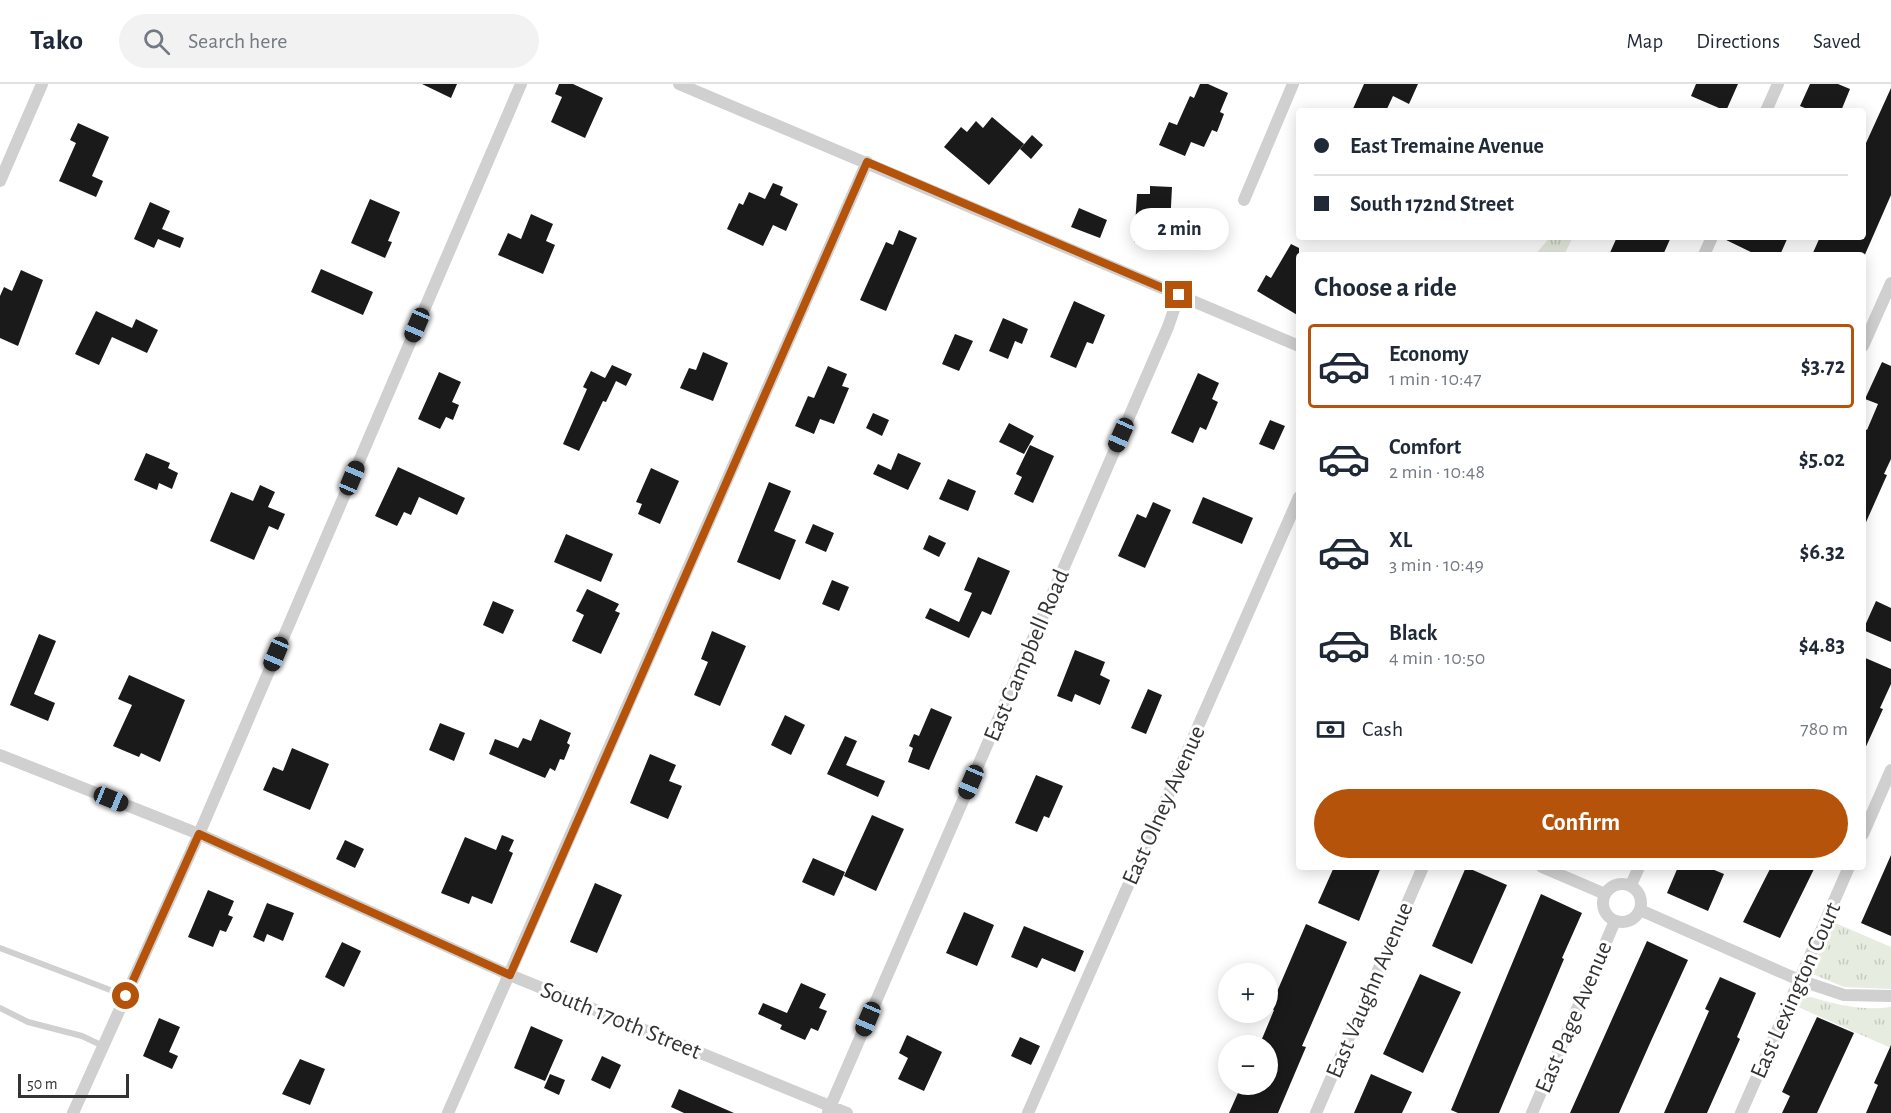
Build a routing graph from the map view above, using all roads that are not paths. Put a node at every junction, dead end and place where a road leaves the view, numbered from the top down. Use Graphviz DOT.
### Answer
graph roads {
  1 [pos="42,84"];
  2 [pos="521,84"];
  3 [pos="679,84"];
  4 [pos="1293,84"];
  5 [pos="1778,84"];
  6 [pos="1767,108"];
  7 [pos="867,162"];
  8 [pos="0,181"];
  9 [pos="1244,200"];
  10 [pos="1891,283"];
  11 [pos="1179,295"];
  12 [pos="1866,339"];
  13 [pos="1296,345"];
  14 [pos="1296,504"];
  15 [pos="0,755"];
  16 [pos="1891,770"];
  17 [pos="1866,827"];
  18 [pos="199,834"];
  19 [pos="1422,870"];
  20 [pos="1549,870"];
  21 [pos="1638,870"];
  22 [pos="1848,870"];
  23 [pos="1631,885"];
  24 [pos="1605,894"];
  25 [pos="1640,910"];
  26 [pos="1615,921"];
  27 [pos="0,948"];
  28 [pos="510,975"];
  29 [pos="1799,980"];
  30 [pos="126,996"];
  31 [pos="1891,996"];
  32 [pos="0,1008"];
  33 [pos="103,1046"];
  34 [pos="829,1109"];
  35 [pos="73,1113"];
  36 [pos="448,1113"];
  37 [pos="847,1113"];
  38 [pos="1028,1113"];
  39 [pos="1316,1113"];
  40 [pos="1532,1113"];
  41 [pos="1741,1113"];
  1 -- 8 [label="street"];
  2 -- 18 [label="street"];
  3 -- 7 [label="street"];
  4 -- 9 [label="street"];
  5 -- 6 [label="street"];
  7 -- 11 [label="street"];
  7 -- 28 [label="street"];
  10 -- 12 [label="street"];
  11 -- 13 [label="street"];
  11 -- 34 [label="street, East Campbell Road"];
  14 -- 38 [label="street, East Olney Avenue"];
  15 -- 18 [label="street, South 170th Street"];
  16 -- 17 [label="street"];
  18 -- 28 [label="street, South 170th Street"];
  18 -- 30 [label="street"];
  19 -- 39 [label="street, East Vaughn Avenue"];
  20 -- 24 [label="street"];
  21 -- 23 [label="street"];
  22 -- 29 [label="street, East Lexington Court"];
  23 -- 24 [label="street"];
  23 -- 25 [label="street"];
  24 -- 26 [label="street"];
  25 -- 26 [label="street"];
  25 -- 29 [label="street"];
  26 -- 40 [label="street, East Page Avenue"];
  27 -- 30 [label="lane"];
  28 -- 34 [label="street, South 170th Street"];
  28 -- 36 [label="street"];
  29 -- 31 [label="street"];
  29 -- 41 [label="street, East Lexington Court"];
  30 -- 33 [label="street"];
  32 -- 33 [label="lane"];
  33 -- 35 [label="street"];
  34 -- 37 [label="street, South 170th Street"];
}
